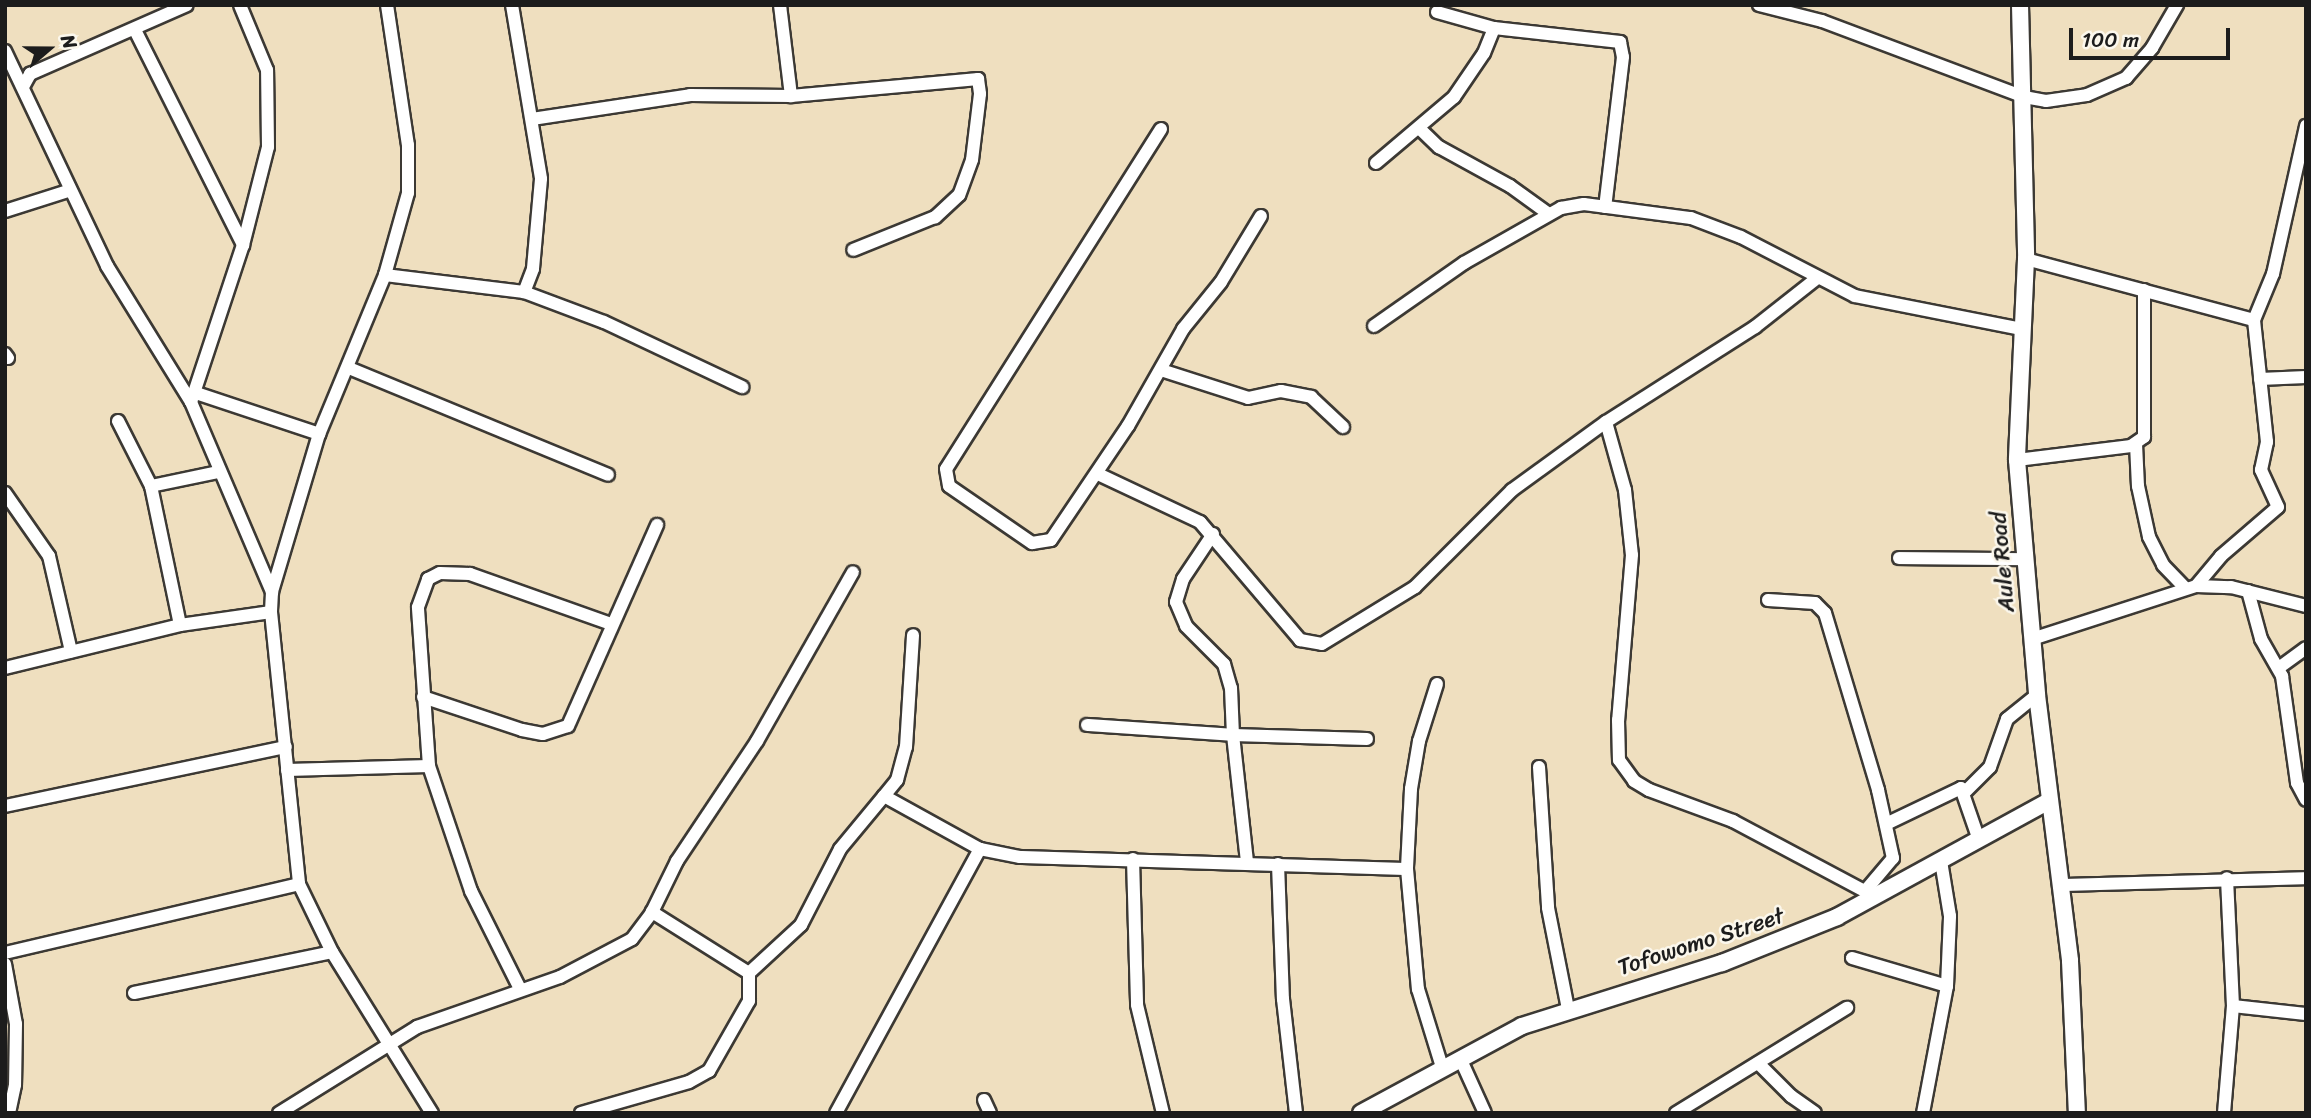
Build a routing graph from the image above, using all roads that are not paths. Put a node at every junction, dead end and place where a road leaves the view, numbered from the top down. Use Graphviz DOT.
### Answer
graph roads {
  1 [pos="187,5"];
  2 [pos="240,5"];
  3 [pos="387,5"];
  4 [pos="512,5"];
  5 [pos="780,5"];
  6 [pos="1759,5"];
  7 [pos="2020,5"];
  8 [pos="2177,5"];
  9 [pos="1437,12"];
  10 [pos="1494,28"];
  11 [pos="135,30"];
  12 [pos="5,51"];
  13 [pos="24,85"];
  14 [pos="790,96"];
  15 [pos="2024,97"];
  16 [pos="532,119"];
  17 [pos="2306,126"];
  18 [pos="1419,128"];
  19 [pos="1161,129"];
  20 [pos="1376,163"];
  21 [pos="68,191"];
  22 [pos="1605,206"];
  23 [pos="5,211"];
  24 [pos="1549,214"];
  25 [pos="1261,216"];
  26 [pos="243,245"];
  27 [pos="853,250"];
  28 [pos="2026,260"];
  29 [pos="385,275"];
  30 [pos="1816,279"];
  31 [pos="2144,290"];
  32 [pos="524,292"];
  33 [pos="2254,320"];
  34 [pos="1374,326"];
  35 [pos="2021,329"];
  36 [pos="349,368"];
  37 [pos="1161,370"];
  38 [pos="2306,377"];
  39 [pos="2260,379"];
  40 [pos="742,387"];
  41 [pos="193,398"];
  42 [pos="118,421"];
  43 [pos="1606,422"];
  44 [pos="1343,427"];
  45 [pos="320,434"];
  46 [pos="2136,444"];
  47 [pos="2017,460"];
  48 [pos="218,472"];
  49 [pos="1098,474"];
  50 [pos="608,475"];
  51 [pos="151,486"];
  52 [pos="5,493"];
  53 [pos="657,525"];
  54 [pos="1213,534"];
  55 [pos="1899,558"];
  56 [pos="2025,559"];
  57 [pos="853,572"];
  58 [pos="2190,587"];
  59 [pos="2248,591"];
  60 [pos="272,592"];
  61 [pos="1768,600"];
  62 [pos="2306,606"];
  63 [pos="271,612"];
  64 [pos="611,624"];
  65 [pos="180,625"];
  66 [pos="913,635"];
  67 [pos="2032,639"];
  68 [pos="2306,648"];
  69 [pos="71,651"];
  70 [pos="2280,667"];
  71 [pos="5,668"];
  72 [pos="1437,684"];
  73 [pos="2037,695"];
  74 [pos="424,697"];
  75 [pos="1087,725"];
  76 [pos="1233,735"];
  77 [pos="1367,739"];
  78 [pos="286,747"];
  79 [pos="429,765"];
  80 [pos="1539,767"];
  81 [pos="287,770"];
  82 [pos="1966,791"];
  83 [pos="884,796"];
  84 [pos="2306,800"];
  85 [pos="2049,801"];
  86 [pos="5,806"];
  87 [pos="1886,824"];
  88 [pos="1979,840"];
  89 [pos="980,849"];
  90 [pos="1133,859"];
  91 [pos="1247,861"];
  92 [pos="1941,861"];
  93 [pos="1278,864"];
  94 [pos="1407,869"];
  95 [pos="2227,878"];
  96 [pos="2306,878"];
  97 [pos="299,884"];
  98 [pos="2061,885"];
  99 [pos="1870,893"];
  100 [pos="652,912"];
  101 [pos="332,952"];
  102 [pos="5,953"];
  103 [pos="1852,958"];
  104 [pos="5,964"];
  105 [pos="749,973"];
  106 [pos="1947,986"];
  107 [pos="520,989"];
  108 [pos="134,993"];
  109 [pos="2233,1006"];
  110 [pos="1847,1008"];
  111 [pos="1568,1009"];
  112 [pos="2306,1014"];
  113 [pos="391,1042"];
  114 [pos="1460,1058"];
  115 [pos="1758,1063"];
  116 [pos="1441,1067"];
  117 [pos="984,1100"];
  118 [pos="605,1109"];
  119 [pos="9,1113"];
  120 [pos="279,1113"];
  121 [pos="432,1113"];
  122 [pos="581,1113"];
  123 [pos="836,1113"];
  124 [pos="990,1113"];
  125 [pos="1163,1113"];
  126 [pos="1296,1113"];
  127 [pos="1361,1113"];
  128 [pos="1485,1113"];
  129 [pos="1676,1113"];
  130 [pos="1815,1113"];
  131 [pos="1923,1113"];
  132 [pos="2077,1113"];
  133 [pos="2224,1113"];
  1 -- 11 [label="street"];
  2 -- 26 [label="street"];
  3 -- 29 [label="street"];
  4 -- 16 [label="street"];
  5 -- 14 [label="street"];
  6 -- 15 [label="street"];
  7 -- 15 [label="street, Aule Road"];
  8 -- 15 [label="street"];
  9 -- 10 [label="street"];
  10 -- 18 [label="street"];
  10 -- 22 [label="street"];
  11 -- 13 [label="street"];
  11 -- 26 [label="street"];
  12 -- 13 [label="street"];
  13 -- 21 [label="street"];
  14 -- 16 [label="street"];
  14 -- 27 [label="street"];
  15 -- 28 [label="street, Aule Road"];
  16 -- 32 [label="street"];
  17 -- 33 [label="street"];
  18 -- 20 [label="street"];
  18 -- 24 [label="street"];
  19 -- 49 [label="street"];
  21 -- 23 [label="street"];
  21 -- 41 [label="street"];
  22 -- 24 [label="street"];
  22 -- 30 [label="street"];
  24 -- 34 [label="street"];
  25 -- 37 [label="street"];
  26 -- 41 [label="street"];
  28 -- 31 [label="street"];
  28 -- 35 [label="street, Aule Road"];
  29 -- 32 [label="street"];
  29 -- 36 [label="street"];
  30 -- 35 [label="street"];
  30 -- 43 [label="street"];
  31 -- 33 [label="street"];
  31 -- 46 [label="street"];
  32 -- 40 [label="street"];
  33 -- 39 [label="street"];
  35 -- 47 [label="street, Aule Road"];
  36 -- 45 [label="street"];
  36 -- 50 [label="street"];
  37 -- 44 [label="street"];
  37 -- 49 [label="street"];
  38 -- 39 [label="street"];
  39 -- 58 [label="street"];
  41 -- 45 [label="street"];
  41 -- 48 [label="street"];
  42 -- 51 [label="street"];
  43 -- 54 [label="street"];
  43 -- 99 [label="street"];
  45 -- 60 [label="street"];
  46 -- 47 [label="street"];
  46 -- 58 [label="street"];
  47 -- 56 [label="street, Aule Road"];
  48 -- 51 [label="street"];
  48 -- 60 [label="street"];
  49 -- 54 [label="street"];
  51 -- 65 [label="street"];
  52 -- 69 [label="street"];
  53 -- 64 [label="street"];
  54 -- 76 [label="street"];
  55 -- 56 [label="street"];
  56 -- 67 [label="street, Aule Road"];
  57 -- 100 [label="street"];
  58 -- 59 [label="street"];
  58 -- 67 [label="street"];
  59 -- 62 [label="street"];
  59 -- 70 [label="street"];
  60 -- 63 [label="street"];
  61 -- 87 [label="street"];
  63 -- 65 [label="street"];
  63 -- 78 [label="street"];
  64 -- 74 [label="street"];
  64 -- 74 [label="street"];
  65 -- 69 [label="street"];
  66 -- 83 [label="street"];
  67 -- 73 [label="street, Aule Road"];
  68 -- 70 [label="street"];
  69 -- 71 [label="street"];
  70 -- 84 [label="street"];
  72 -- 94 [label="street"];
  73 -- 82 [label="street"];
  73 -- 85 [label="street, Aule Road"];
  74 -- 79 [label="street"];
  75 -- 76 [label="street"];
  76 -- 77 [label="street"];
  76 -- 91 [label="street"];
  78 -- 81 [label="street"];
  78 -- 86 [label="street"];
  79 -- 81 [label="street"];
  79 -- 107 [label="street"];
  80 -- 111 [label="street"];
  81 -- 97 [label="street"];
  82 -- 87 [label="street"];
  82 -- 88 [label="street"];
  83 -- 89 [label="street"];
  83 -- 105 [label="street"];
  85 -- 88 [label="street, Tofowomo Street"];
  85 -- 98 [label="street, Aule Road"];
  87 -- 99 [label="street"];
  88 -- 92 [label="street, Tofowomo Street"];
  89 -- 90 [label="street"];
  89 -- 123 [label="street"];
  90 -- 91 [label="street"];
  90 -- 125 [label="street"];
  91 -- 93 [label="street"];
  92 -- 99 [label="street, Tofowomo Street"];
  92 -- 106 [label="street"];
  93 -- 94 [label="street"];
  93 -- 126 [label="street"];
  94 -- 116 [label="street"];
  95 -- 96 [label="street"];
  95 -- 98 [label="street"];
  95 -- 109 [label="street"];
  97 -- 101 [label="street"];
  97 -- 102 [label="street"];
  98 -- 132 [label="street, Aule Road"];
  99 -- 111 [label="street, Tofowomo Street"];
  100 -- 105 [label="street"];
  100 -- 107 [label="street"];
  101 -- 108 [label="street"];
  101 -- 113 [label="street"];
  103 -- 106 [label="street"];
  104 -- 119 [label="street"];
  105 -- 118 [label="street"];
  106 -- 131 [label="street"];
  107 -- 113 [label="street"];
  109 -- 112 [label="street"];
  109 -- 133 [label="street"];
  110 -- 115 [label="street"];
  111 -- 114 [label="street, Tofowomo Street"];
  113 -- 120 [label="street"];
  113 -- 121 [label="street"];
  114 -- 116 [label="street, Tofowomo Street"];
  114 -- 128 [label="street"];
  115 -- 129 [label="street"];
  115 -- 130 [label="street"];
  116 -- 127 [label="street, Tofowomo Street"];
  117 -- 124 [label="street"];
  118 -- 122 [label="street"];
}
